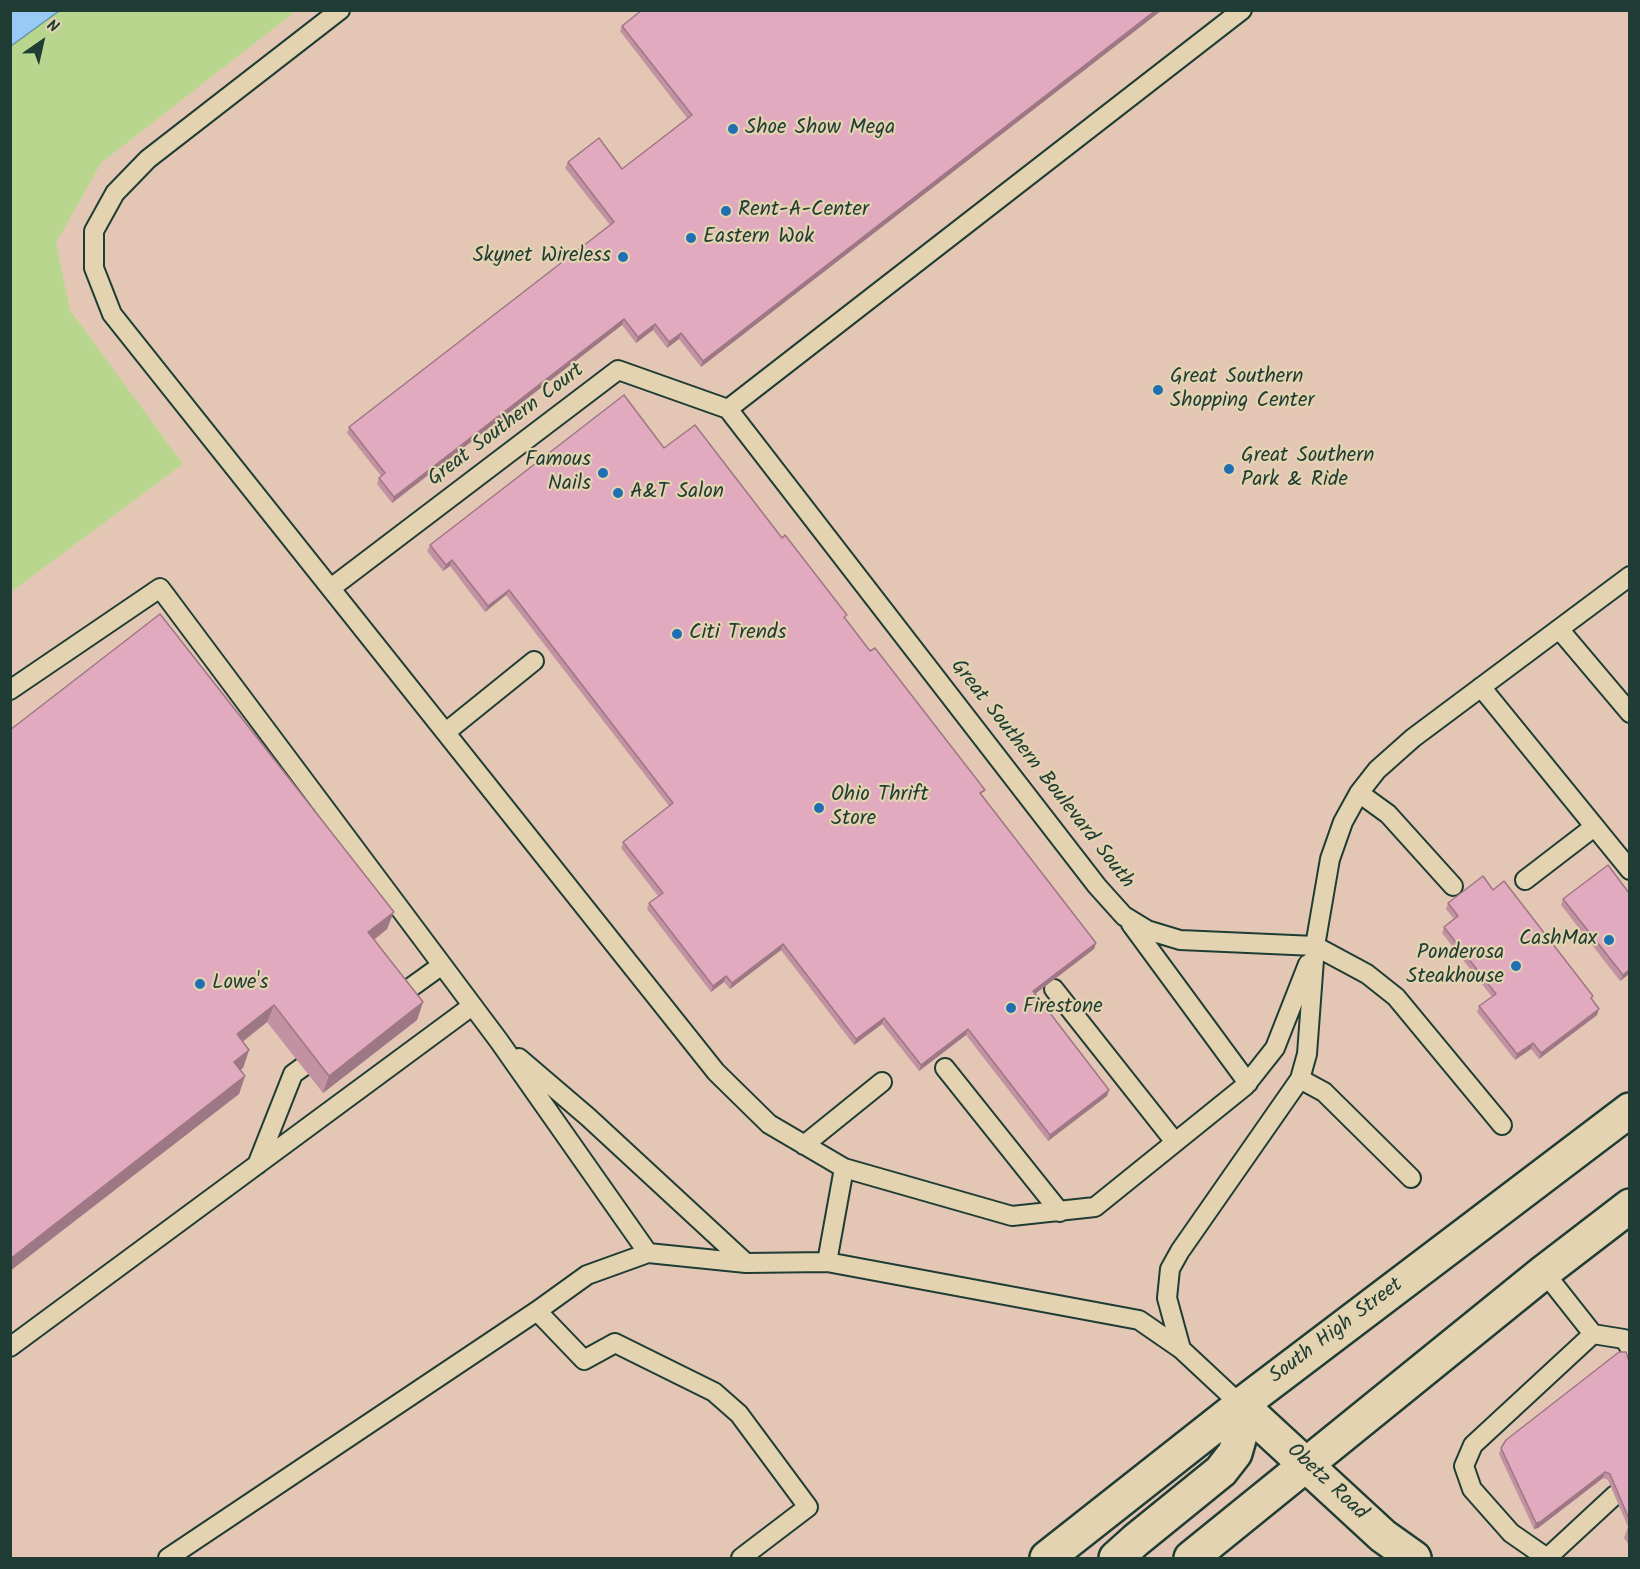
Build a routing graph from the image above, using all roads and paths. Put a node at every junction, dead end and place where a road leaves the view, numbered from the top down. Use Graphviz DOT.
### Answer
graph roads {
  1 [pos="340,10"];
  2 [pos="1242,10"];
  3 [pos="728,409"];
  4 [pos="1629,576"];
  5 [pos="331,588"];
  6 [pos="1559,629"];
  7 [pos="534,661"];
  8 [pos="1481,687"];
  9 [pos="10,690"];
  10 [pos="1629,713"];
  11 [pos="446,732"];
  12 [pos="1359,793"];
  13 [pos="1594,827"];
  14 [pos="1629,870"];
  15 [pos="1525,880"];
  16 [pos="1453,886"];
  17 [pos="1124,916"];
  18 [pos="1315,946"];
  19 [pos="442,965"];
  20 [pos="1054,989"];
  21 [pos="472,1006"];
  22 [pos="377,1012"];
  23 [pos="340,1040"];
  24 [pos="499,1041"];
  25 [pos="945,1068"];
  26 [pos="1300,1079"];
  27 [pos="882,1082"];
  28 [pos="1248,1083"];
  29 [pos="1629,1110"];
  30 [pos="1502,1125"];
  31 [pos="1175,1142"];
  32 [pos="804,1145"];
  33 [pos="257,1165"];
  34 [pos="844,1168"];
  35 [pos="1411,1178"];
  36 [pos="1629,1206"];
  37 [pos="1060,1212"];
  38 [pos="648,1253"];
  39 [pos="827,1262"];
  40 [pos="746,1263"];
  41 [pos="1544,1272"];
  42 [pos="537,1311"];
  43 [pos="1593,1334"];
  44 [pos="10,1347"];
  45 [pos="1181,1348"];
  46 [pos="1629,1348"];
  47 [pos="1241,1405"];
  48 [pos="1305,1464"];
  49 [pos="1615,1495"];
  50 [pos="168,1558"];
  51 [pos="741,1558"];
  52 [pos="1047,1558"];
  53 [pos="1116,1558"];
  54 [pos="1191,1558"];
  55 [pos="1414,1558"];
  56 [pos="1547,1558"];
  1 -- 5 [label="lane"];
  2 -- 3 [label="lane"];
  3 -- 5 [label="lane, Great Southern Court"];
  3 -- 17 [label="lane, Great Southern Boulevard South"];
  4 -- 6 [label="lane"];
  5 -- 11 [label="lane"];
  6 -- 8 [label="lane"];
  6 -- 10 [label="lane"];
  7 -- 11 [label="lane"];
  8 -- 12 [label="lane"];
  8 -- 13 [label="lane"];
  9 -- 19 [label="lane"];
  11 -- 32 [label="lane"];
  12 -- 16 [label="lane"];
  12 -- 18 [label="lane"];
  13 -- 14 [label="lane"];
  13 -- 15 [label="lane"];
  17 -- 18 [label="lane, Great Southern Boulevard South"];
  17 -- 28 [label="lane"];
  18 -- 26 [label="lane"];
  18 -- 28 [label="lane"];
  18 -- 30 [label="lane"];
  19 -- 21 [label="lane"];
  19 -- 22 [label="lane"];
  20 -- 31 [label="lane"];
  21 -- 24 [label="lane"];
  21 -- 33 [label="lane"];
  23 -- 33 [label="lane"];
  24 -- 38 [label="lane"];
  24 -- 40 [label="lane"];
  25 -- 37 [label="lane"];
  26 -- 35 [label="lane"];
  26 -- 45 [label="lane"];
  27 -- 32 [label="lane"];
  28 -- 31 [label="lane"];
  29 -- 47 [label="main road, South High Street"];
  31 -- 37 [label="lane"];
  32 -- 34 [label="lane"];
  33 -- 44 [label="lane"];
  34 -- 37 [label="lane"];
  34 -- 39 [label="lane"];
  36 -- 41 [label="main road"];
  38 -- 40 [label="lane"];
  38 -- 42 [label="lane"];
  39 -- 40 [label="lane"];
  39 -- 45 [label="lane"];
  41 -- 43 [label="lane"];
  41 -- 48 [label="main road"];
  42 -- 50 [label="lane"];
  42 -- 51 [label="lane"];
  43 -- 46 [label="lane"];
  43 -- 56 [label="lane"];
  45 -- 47 [label="lane"];
  47 -- 48 [label="main road, Obetz Road"];
  47 -- 52 [label="main road, South High Street"];
  47 -- 53 [label="main road"];
  48 -- 54 [label="main road"];
  48 -- 55 [label="main road, Obetz Road"];
  49 -- 56 [label="lane"];
}
